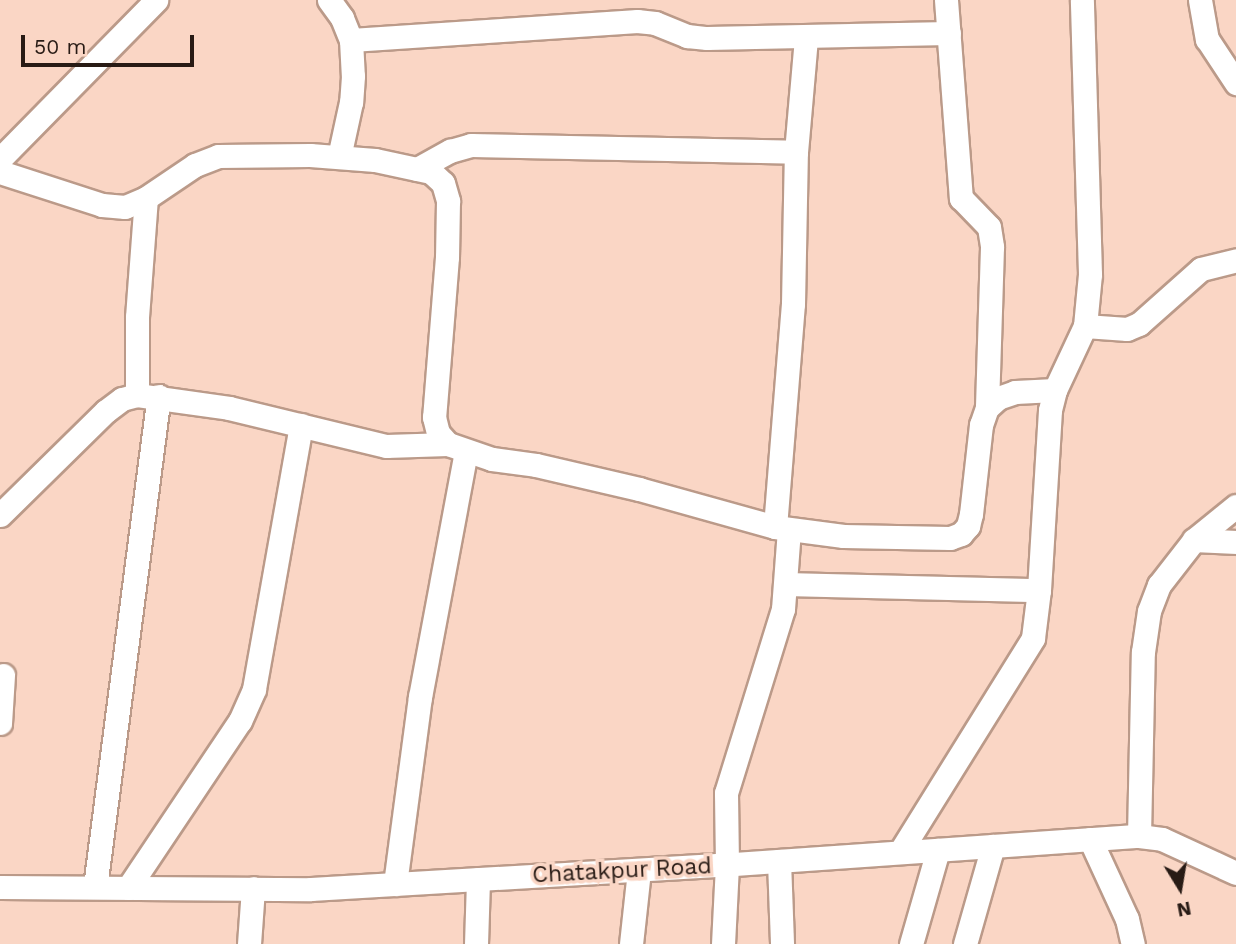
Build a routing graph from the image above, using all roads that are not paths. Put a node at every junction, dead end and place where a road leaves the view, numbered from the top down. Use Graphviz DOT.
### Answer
graph roads {
  1 [pos="156,0"];
  2 [pos="329,0"];
  3 [pos="946,0"];
  4 [pos="1082,0"];
  5 [pos="1200,0"];
  6 [pos="949,33"];
  7 [pos="806,37"];
  8 [pos="351,40"];
  9 [pos="1236,83"];
  10 [pos="796,152"];
  11 [pos="340,157"];
  12 [pos="417,169"];
  13 [pos="2,174"];
  14 [pos="146,198"];
  15 [pos="1236,260"];
  16 [pos="1085,326"];
  17 [pos="1055,390"];
  18 [pos="148,396"];
  19 [pos="987,408"];
  20 [pos="301,425"];
  21 [pos="457,448"];
  22 [pos="1236,506"];
  23 [pos="0,515"];
  24 [pos="782,528"];
  25 [pos="1194,540"];
  26 [pos="1236,542"];
  27 [pos="786,584"];
  28 [pos="1039,590"];
  29 [pos="3,675"];
  30 [pos="0,723"];
  31 [pos="1139,836"];
  32 [pos="1090,839"];
  33 [pos="993,846"];
  34 [pos="938,850"];
  35 [pos="900,852"];
  36 [pos="779,861"];
  37 [pos="727,865"];
  38 [pos="639,870"];
  39 [pos="1236,873"];
  40 [pos="478,879"];
  41 [pos="395,884"];
  42 [pos="0,887"];
  43 [pos="95,887"];
  44 [pos="128,888"];
  45 [pos="253,888"];
  46 [pos="249,944"];
  47 [pos="476,944"];
  48 [pos="631,944"];
  49 [pos="723,944"];
  50 [pos="782,944"];
  51 [pos="911,944"];
  52 [pos="965,944"];
  53 [pos="1133,944"];
  1 -- 13 [label="street"];
  2 -- 8 [label="street"];
  3 -- 6 [label="street"];
  4 -- 16 [label="street"];
  5 -- 9 [label="street"];
  6 -- 7 [label="street"];
  6 -- 19 [label="street"];
  7 -- 8 [label="street"];
  7 -- 10 [label="street"];
  8 -- 11 [label="street"];
  10 -- 12 [label="street"];
  10 -- 24 [label="street"];
  11 -- 12 [label="street"];
  11 -- 14 [label="street"];
  12 -- 21 [label="street"];
  13 -- 14 [label="street"];
  14 -- 18 [label="street"];
  15 -- 16 [label="street"];
  16 -- 17 [label="street"];
  17 -- 19 [label="street"];
  17 -- 28 [label="street"];
  18 -- 20 [label="street"];
  18 -- 23 [label="street"];
  18 -- 43 [label="street"];
  19 -- 24 [label="street"];
  20 -- 21 [label="street"];
  20 -- 44 [label="street"];
  21 -- 24 [label="street"];
  21 -- 41 [label="street"];
  22 -- 25 [label="street"];
  24 -- 27 [label="street"];
  25 -- 26 [label="street"];
  25 -- 31 [label="street"];
  27 -- 28 [label="street"];
  27 -- 37 [label="street"];
  28 -- 35 [label="street"];
  29 -- 30 [label="street"];
  31 -- 32 [label="street, Chatakpur Road"];
  31 -- 39 [label="street, Chatakpur Road"];
  32 -- 33 [label="street, Chatakpur Road"];
  32 -- 53 [label="street"];
  33 -- 34 [label="street, Chatakpur Road"];
  33 -- 52 [label="street"];
  34 -- 35 [label="street, Chatakpur Road"];
  34 -- 51 [label="street"];
  35 -- 36 [label="street, Chatakpur Road"];
  36 -- 37 [label="street, Chatakpur Road"];
  36 -- 50 [label="street"];
  37 -- 38 [label="street, Chatakpur Road"];
  37 -- 49 [label="street"];
  38 -- 40 [label="street, Chatakpur Road"];
  38 -- 48 [label="street"];
  40 -- 41 [label="street, Chatakpur Road"];
  40 -- 47 [label="street"];
  41 -- 45 [label="street, Chatakpur Road"];
  42 -- 43 [label="street, Chatakpur Road"];
  43 -- 44 [label="street, Chatakpur Road"];
  44 -- 45 [label="street, Chatakpur Road"];
  45 -- 46 [label="street"];
}
